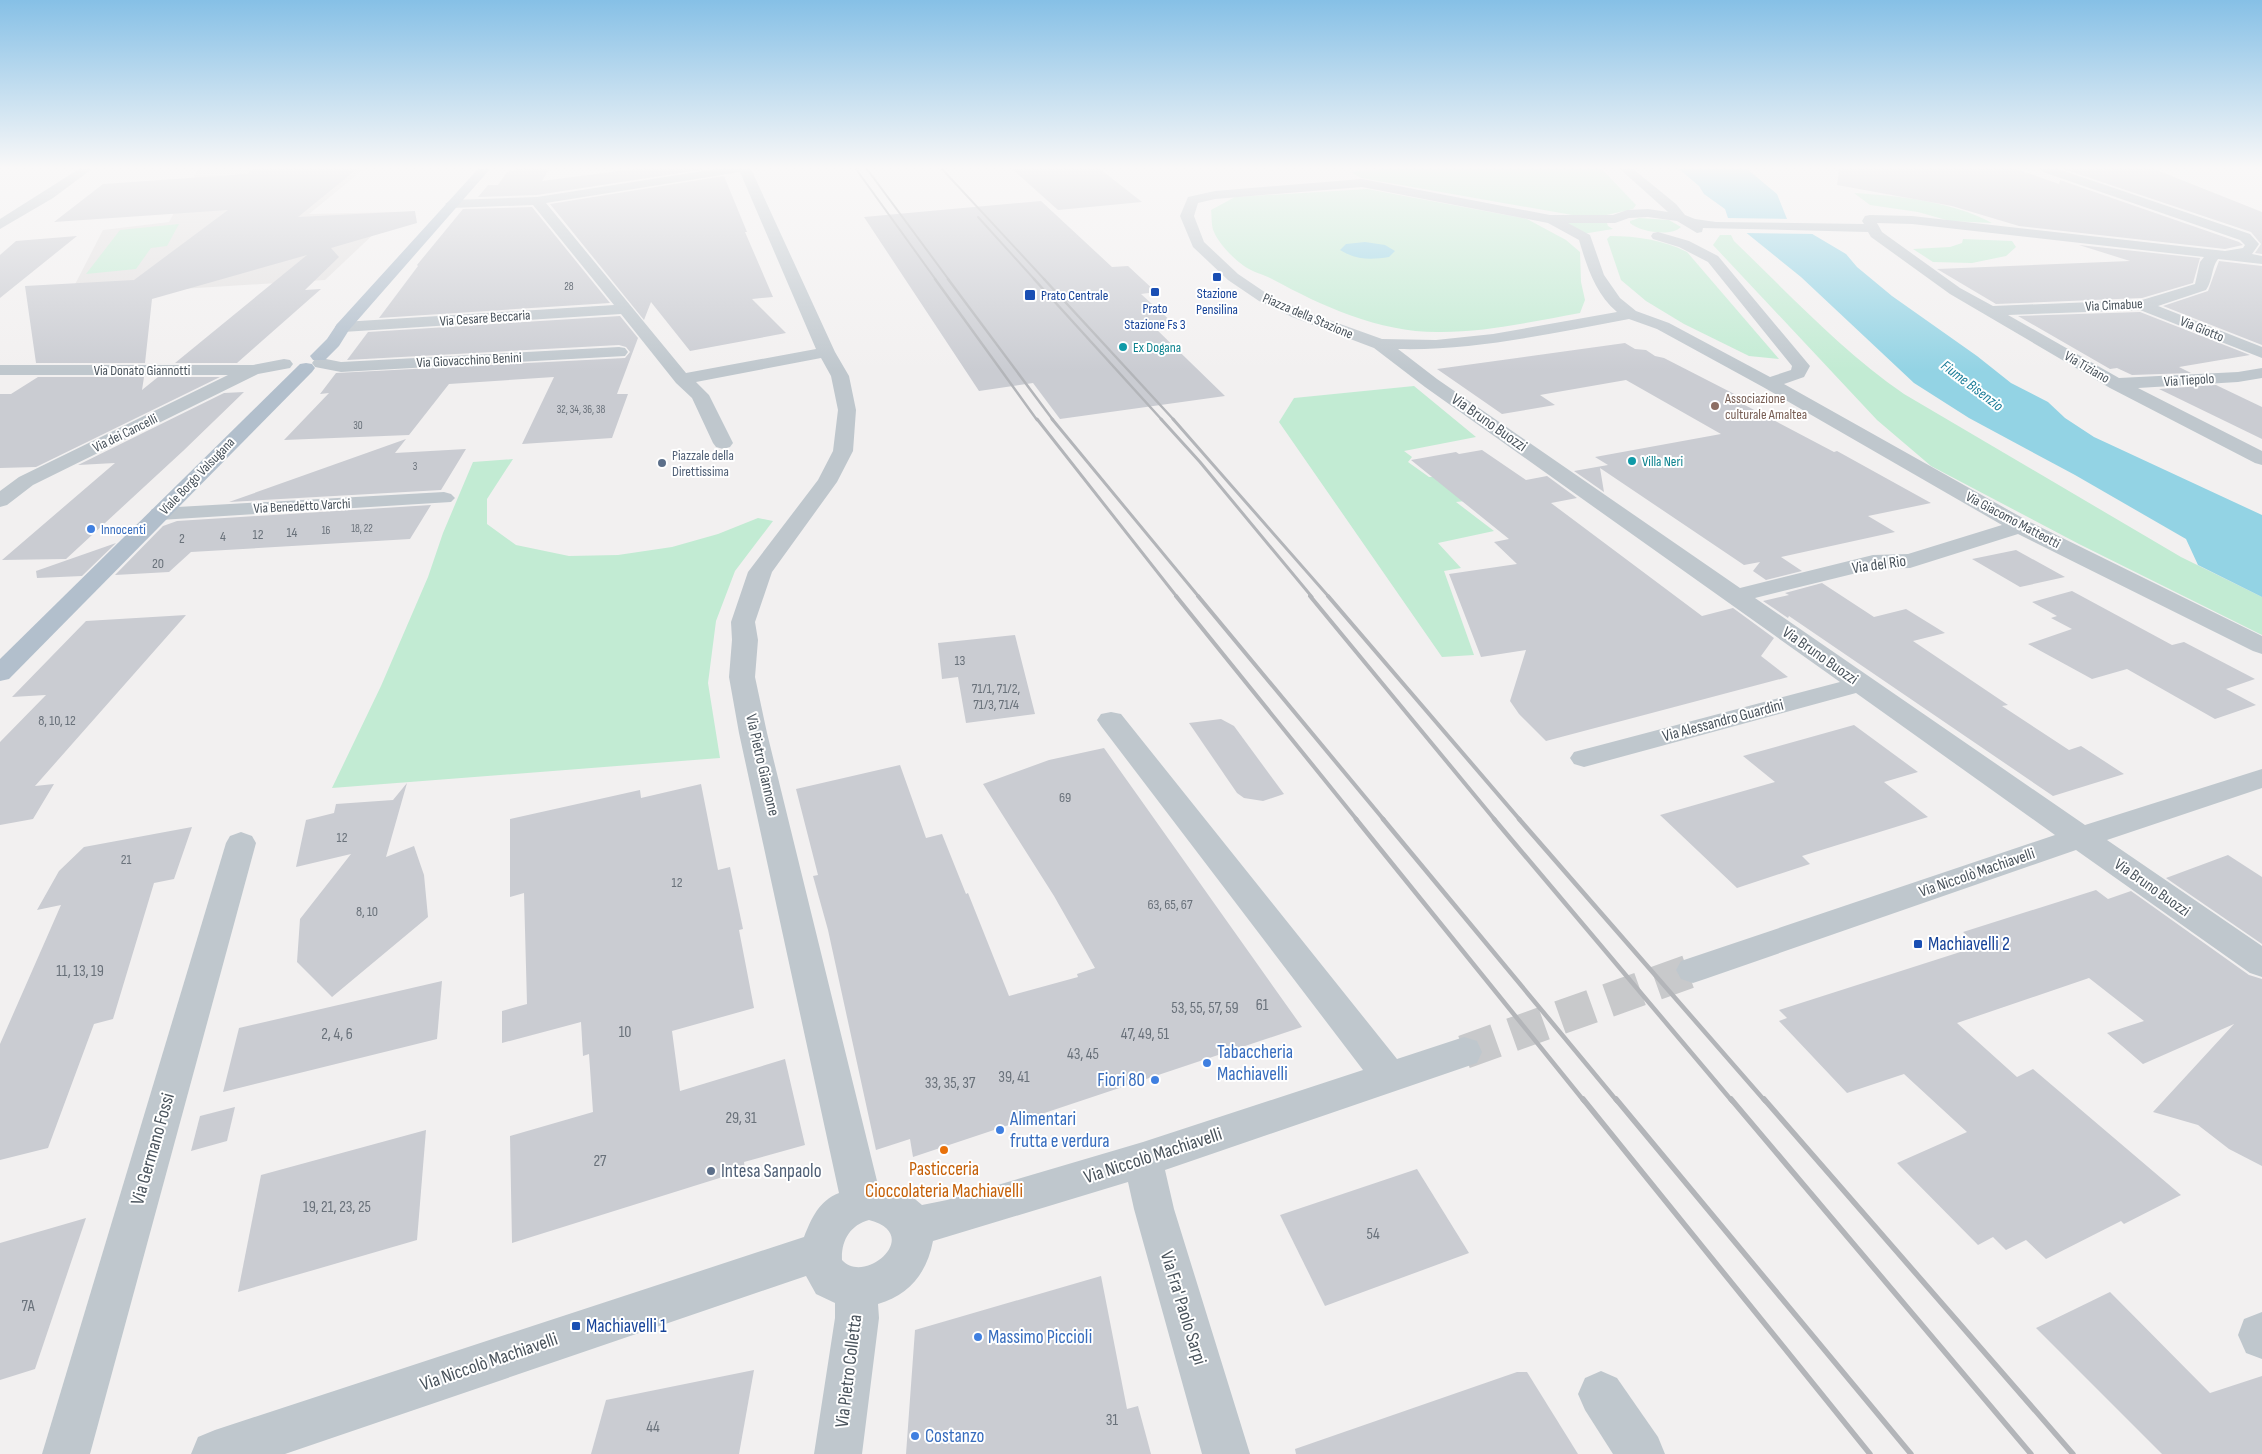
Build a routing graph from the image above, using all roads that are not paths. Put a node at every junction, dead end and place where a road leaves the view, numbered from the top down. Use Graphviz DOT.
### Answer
graph roads {
  1 [pos="422,237"];
  2 [pos="567,237"];
  3 [pos="775,237"];
  4 [pos="1195,237"];
  5 [pos="1589,237"];
  6 [pos="1656,237"];
  7 [pos="1880,237"];
  8 [pos="2071,237"];
  9 [pos="2246,237"];
  10 [pos="1585,238"];
  11 [pos="2216,256"];
  12 [pos="2262,260"];
  13 [pos="2142,304"];
  14 [pos="627,309"];
  15 [pos="1991,311"];
  16 [pos="1630,314"];
  17 [pos="343,327"];
  18 [pos="1380,344"];
  19 [pos="619,352"];
  20 [pos="826,352"];
  21 [pos="2262,353"];
  22 [pos="302,362"];
  23 [pos="0,370"];
  24 [pos="253,370"];
  25 [pos="2262,373"];
  26 [pos="682,379"];
  27 [pos="1769,383"];
  28 [pos="2116,384"];
  29 [pos="723,443"];
  30 [pos="2262,459"];
  31 [pos="26,481"];
  32 [pos="0,483"];
  33 [pos="444,498"];
  34 [pos="0,501"];
  35 [pos="160,514"];
  36 [pos="2020,526"];
  37 [pos="1736,596"];
  38 [pos="2262,646"];
  39 [pos="0,672"];
  40 [pos="1861,684"];
  41 [pos="1112,720"];
  42 [pos="1584,758"];
  43 [pos="2262,778"];
  44 [pos="2081,838"];
  45 [pos="241,844"];
  46 [pos="2262,964"];
  47 [pos="1693,970"];
  48 [pos="1464,1052"];
  49 [pos="1390,1077"];
  50 [pos="1143,1160"];
  51 [pos="862,1203"];
  52 [pos="912,1226"];
  53 [pos="820,1251"];
  54 [pos="856,1288"];
  55 [pos="1602,1394"];
  56 [pos="66,1454"];
  57 [pos="215,1454"];
  58 [pos="838,1454"];
  59 [pos="1226,1454"];
  60 [pos="1641,1454"];
  1 -- 17 [label="main road, Viale Borgo Valsugana"];
  2 -- 14 [label="street"];
  3 -- 20 [label="street, Via Pietro Giannone"];
  4 -- 18 [label="street, Piazza della Stazione"];
  5 -- 10 [label="street, Piazza della Stazione"];
  6 -- 27 [label="street"];
  7 -- 15 [label="street, Via Tiziano"];
  8 -- 11 [label="street"];
  9 -- 11 [label="street"];
  10 -- 16 [label="street"];
  11 -- 12 [label="street"];
  11 -- 13 [label="street, Via Cimabue"];
  13 -- 15 [label="street, Via Cimabue"];
  13 -- 21 [label="street, Via Giotto"];
  14 -- 17 [label="street, Via Cesare Beccaria"];
  14 -- 26 [label="street"];
  15 -- 28 [label="street, Via Tiziano"];
  16 -- 18 [label="street, Piazza della Stazione"];
  16 -- 27 [label="street, Via Giacomo Matteotti"];
  17 -- 22 [label="main road, Viale Borgo Valsugana"];
  18 -- 37 [label="street, Via Bruno Buozzi"];
  19 -- 22 [label="street, Via Giovacchino Benini"];
  20 -- 26 [label="street"];
  20 -- 51 [label="street, Via Pietro Giannone"];
  22 -- 24 [label="street, Via Donato Giannotti"];
  22 -- 35 [label="main road, Viale Borgo Valsugana"];
  23 -- 24 [label="street, Via Donato Giannotti"];
  24 -- 31 [label="street, Via dei Cancelli"];
  25 -- 28 [label="street, Via Tiepolo"];
  26 -- 29 [label="street"];
  27 -- 36 [label="street, Via Giacomo Matteotti"];
  28 -- 30 [label="street, Via Tiziano"];
  31 -- 32 [label="street"];
  31 -- 34 [label="street, Via dei Cancelli"];
  33 -- 35 [label="street, Via Benedetto Varchi"];
  35 -- 39 [label="main road, Viale Borgo Valsugana"];
  36 -- 37 [label="street, Via del Rio"];
  36 -- 38 [label="street, Via Giacomo Matteotti"];
  37 -- 40 [label="street, Via Bruno Buozzi"];
  40 -- 42 [label="street, Via Alessandro Guardini"];
  40 -- 44 [label="street, Via Bruno Buozzi"];
  41 -- 49 [label="street"];
  43 -- 44 [label="street, Via Niccolò Machiavelli"];
  44 -- 46 [label="street, Via Bruno Buozzi"];
  44 -- 47 [label="street, Via Niccolò Machiavelli"];
  45 -- 56 [label="street, Via Germano Fossi"];
  48 -- 49 [label="street, Via Niccolò Machiavelli"];
  49 -- 50 [label="street, Via Niccolò Machiavelli"];
  50 -- 52 [label="street, Via Niccolò Machiavelli"];
  50 -- 59 [label="street, Via Fra' Paolo Sarpi"];
  51 -- 52 [label="street"];
  51 -- 53 [label="street"];
  52 -- 54 [label="street"];
  53 -- 54 [label="street"];
  53 -- 57 [label="street, Via Niccolò Machiavelli"];
  54 -- 58 [label="street, Via Pietro Colletta"];
  55 -- 60 [label="street"];
}
